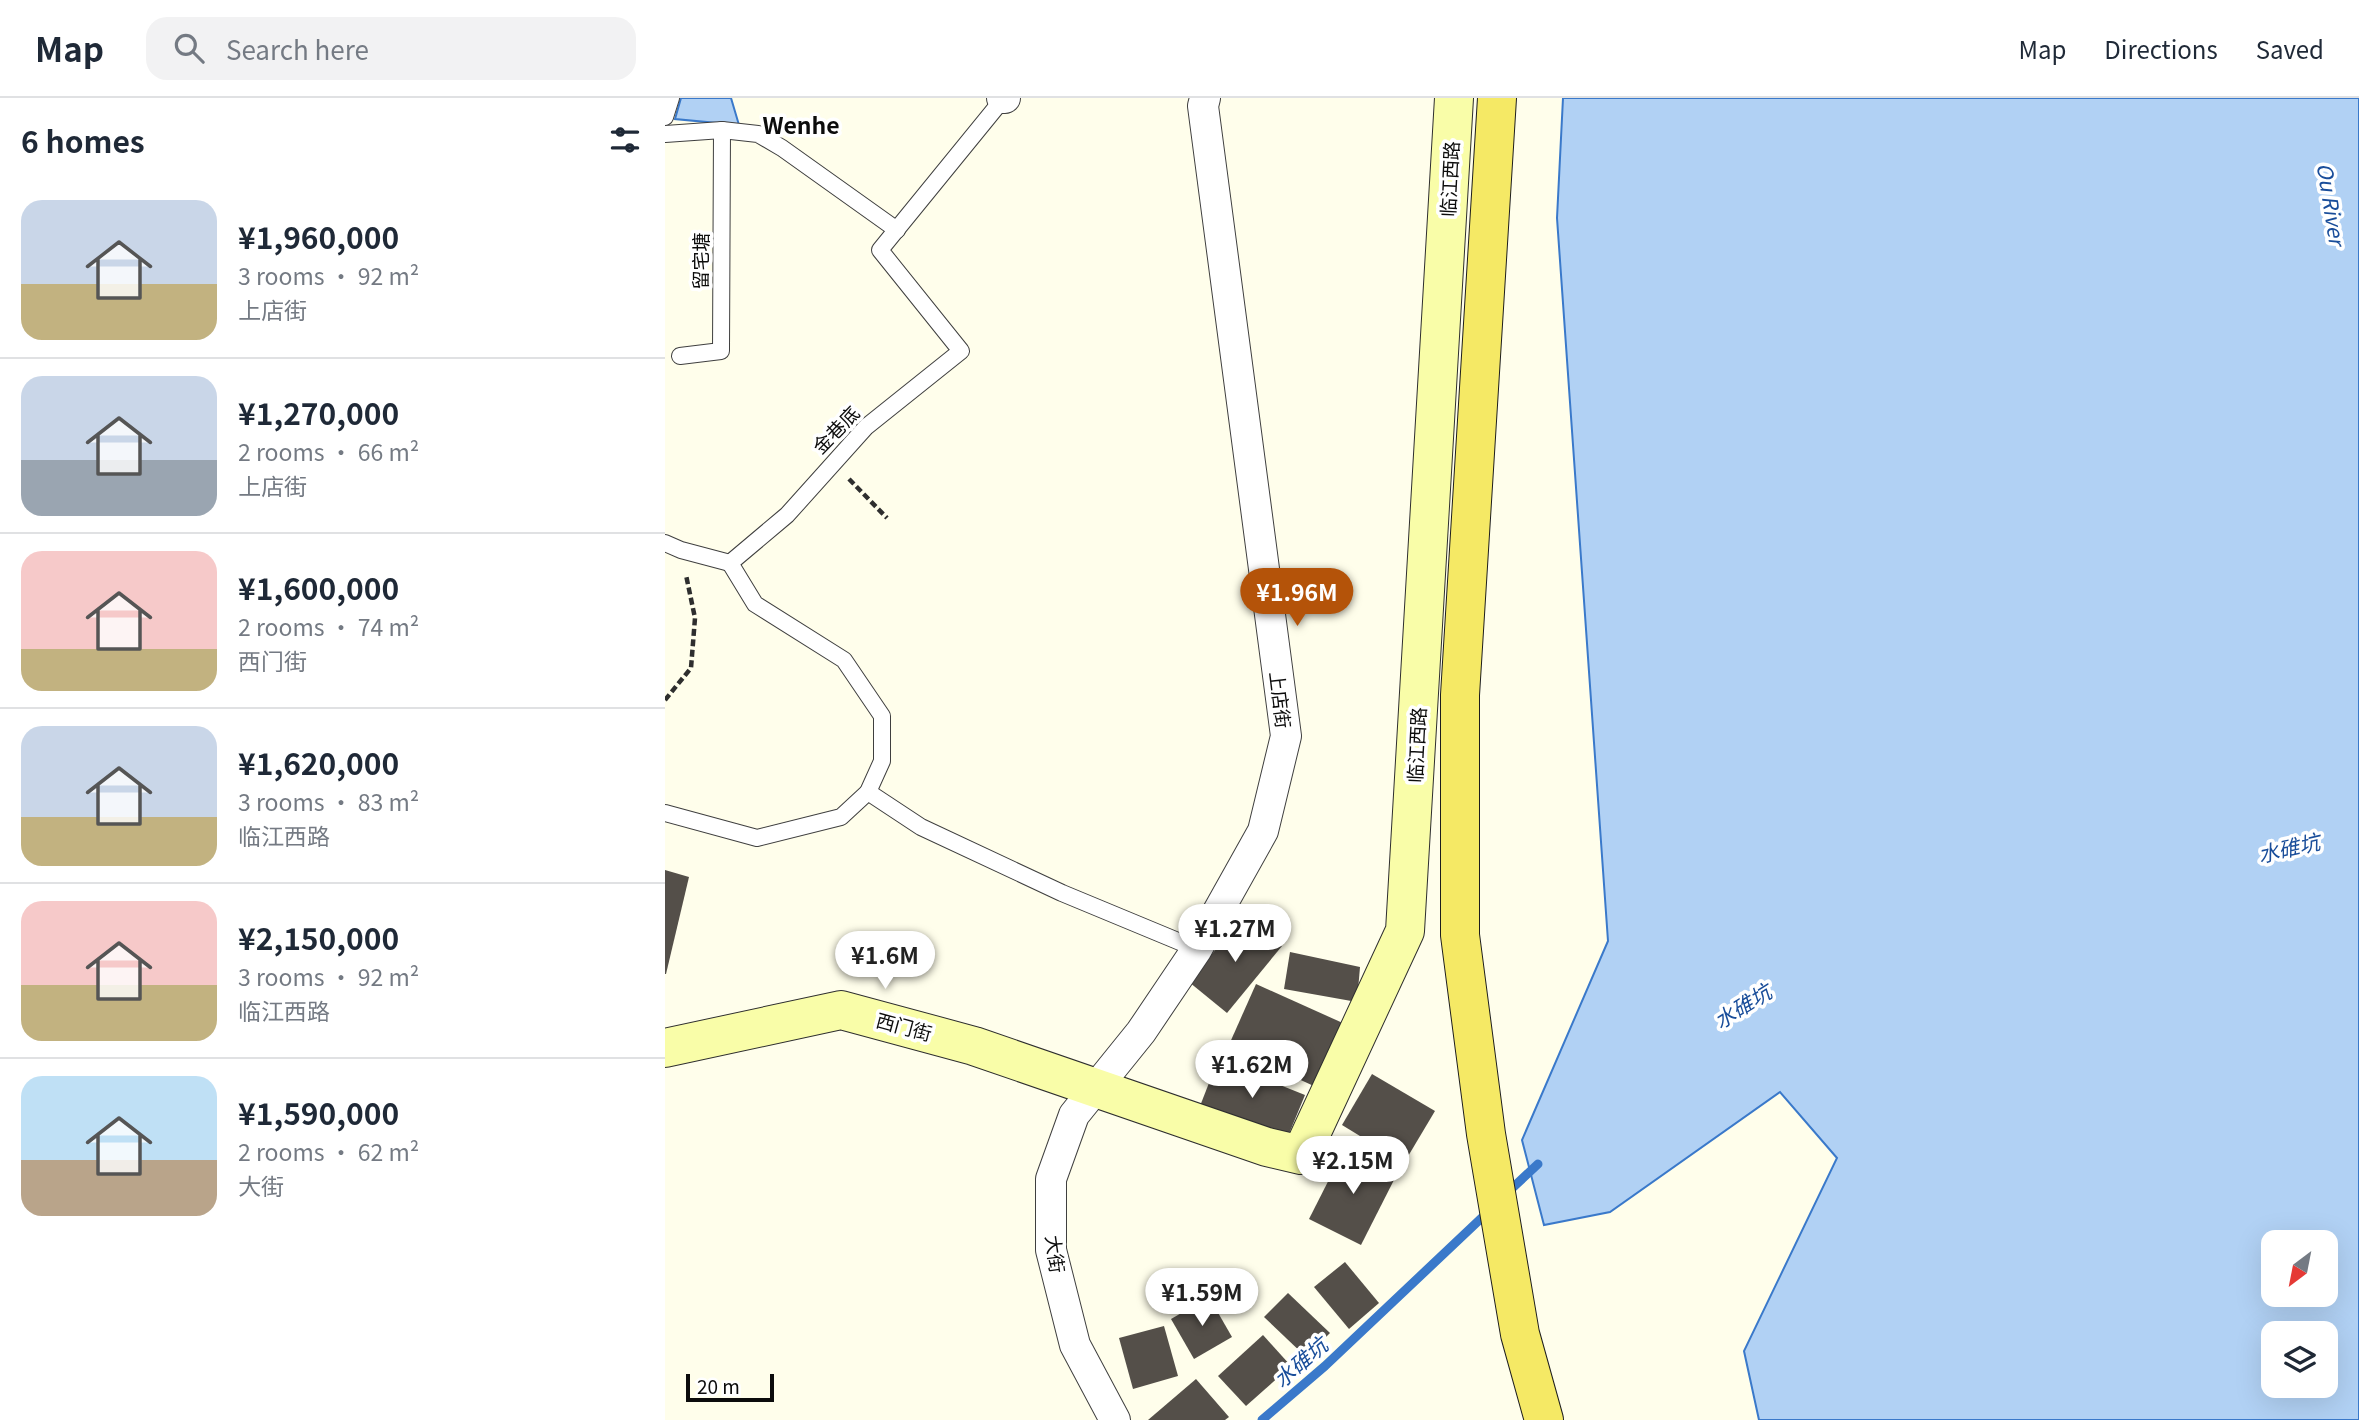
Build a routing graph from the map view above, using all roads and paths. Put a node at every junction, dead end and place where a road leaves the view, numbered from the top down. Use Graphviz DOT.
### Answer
graph roads {
  1 [pos="671,98"];
  2 [pos="1004,98"];
  3 [pos="1205,98"];
  4 [pos="1454,98"];
  5 [pos="1497,98"];
  6 [pos="665,117"];
  7 [pos="722,130"];
  8 [pos="665,134"];
  9 [pos="897,230"];
  10 [pos="680,356"];
  11 [pos="834,463"];
  12 [pos="887,518"];
  13 [pos="665,543"];
  14 [pos="681,550"];
  15 [pos="730,563"];
  16 [pos="665,700"];
  17 [pos="868,792"];
  18 [pos="665,813"];
  19 [pos="1197,948"];
  20 [pos="665,1048"];
  21 [pos="1097,1087"];
  22 [pos="1115,1420"];
  23 [pos="1544,1420"];
  1 -- 6 [label="lane"];
  2 -- 9 [label="lane, 金巷底"];
  3 -- 19 [label="street, 上店街"];
  4 -- 21 [label="street, 临江西路"];
  5 -- 23 [label="main road"];
  7 -- 8 [label="lane"];
  7 -- 9 [label="lane"];
  7 -- 10 [label="lane, 留宅塘"];
  9 -- 11 [label="lane, 金巷底"];
  11 -- 12 [label="path"];
  11 -- 15 [label="lane, 金巷底"];
  13 -- 14 [label="lane"];
  14 -- 15 [label="lane"];
  14 -- 16 [label="path"];
  15 -- 17 [label="lane"];
  17 -- 18 [label="lane"];
  17 -- 19 [label="lane"];
  19 -- 21 [label="street, 上店街"];
  20 -- 21 [label="street, 西门街"];
  21 -- 22 [label="street, 大街"];
}
